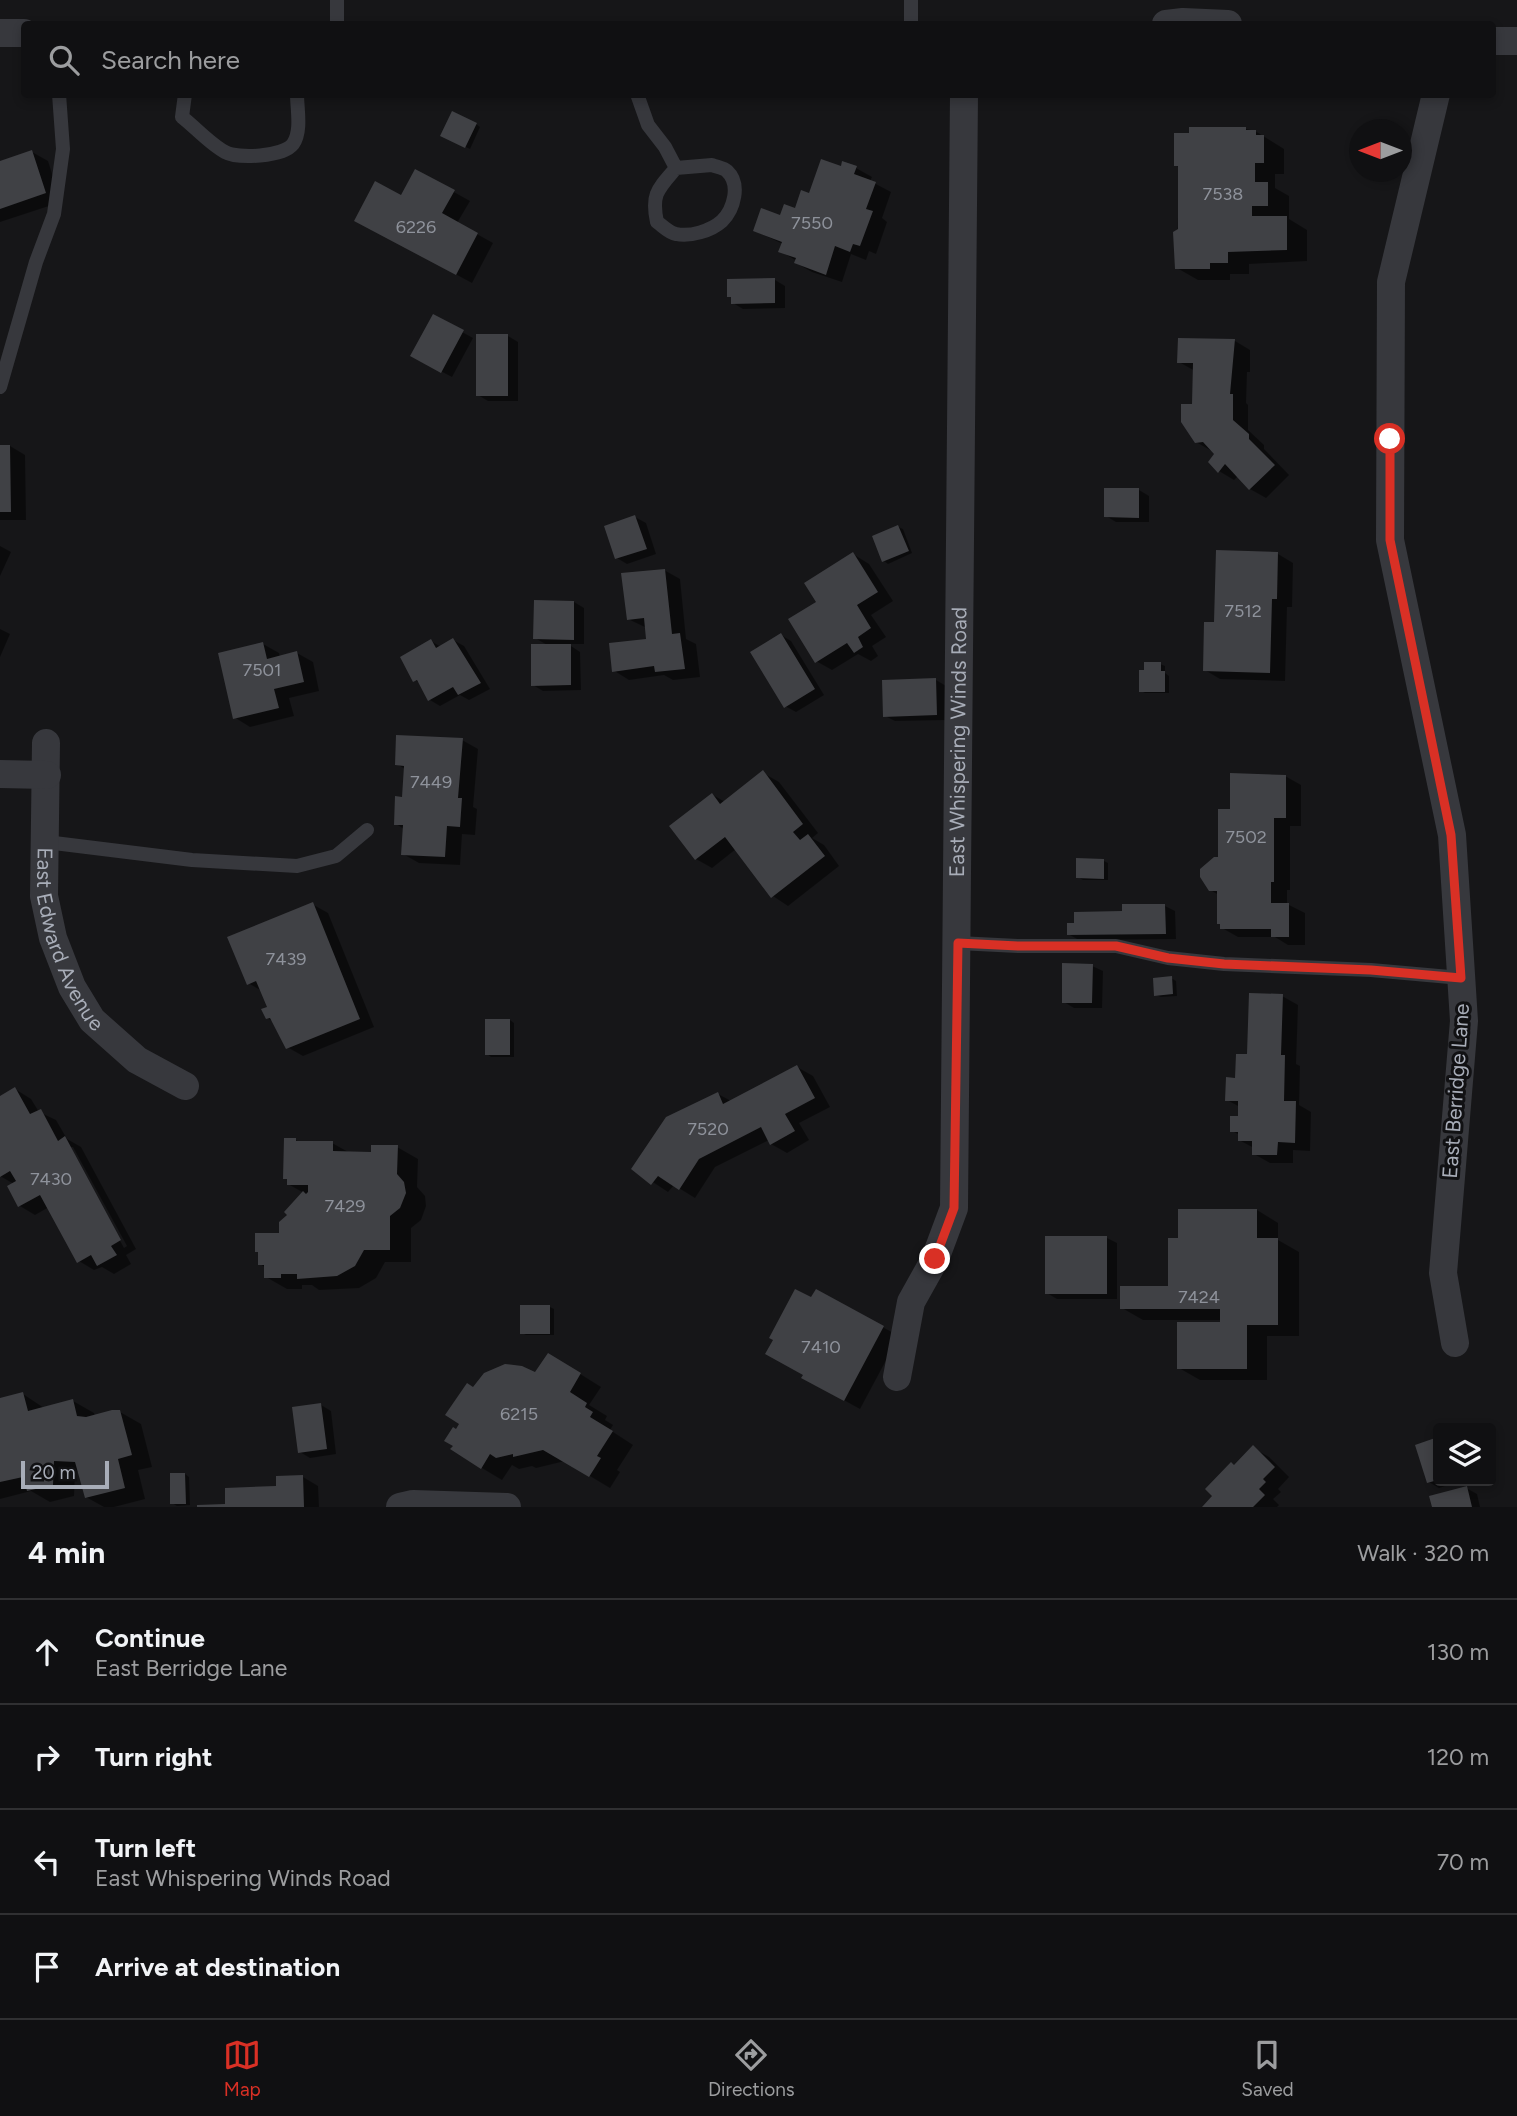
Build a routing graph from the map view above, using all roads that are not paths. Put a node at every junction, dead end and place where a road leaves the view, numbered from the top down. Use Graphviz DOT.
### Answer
graph roads {
  1 [pos="337,0"];
  2 [pos="911,0"];
  3 [pos="337,21"];
  4 [pos="911,21"];
  5 [pos="0,33"];
  6 [pos="21,33"];
  7 [pos="1496,41"];
  8 [pos="1517,41"];
  9 [pos="59,98"];
  10 [pos="185,98"];
  11 [pos="297,98"];
  12 [pos="638,98"];
  13 [pos="964,98"];
  14 [pos="1435,98"];
  15 [pos="676,168"];
  16 [pos="0,387"];
  17 [pos="46,743"];
  18 [pos="0,774"];
  19 [pos="47,775"];
  20 [pos="367,830"];
  21 [pos="46,842"];
  22 [pos="958,943"];
  23 [pos="1461,978"];
  24 [pos="185,1086"];
  25 [pos="1455,1343"];
  26 [pos="897,1377"];
  27 [pos="400,1507"];
  28 [pos="507,1507"];
  1 -- 3 [label="lane"];
  2 -- 4 [label="lane"];
  5 -- 6 [label="street"];
  7 -- 8 [label="street"];
  9 -- 16 [label="lane"];
  10 -- 11 [label="lane"];
  12 -- 15 [label="lane"];
  13 -- 22 [label="street, East Whispering Winds Road"];
  14 -- 23 [label="street, East Berridge Lane"];
  15 -- 15 [label="lane"];
  17 -- 19 [label="street, East Edward Avenue"];
  18 -- 19 [label="street"];
  19 -- 21 [label="street, East Edward Avenue"];
  20 -- 21 [label="lane"];
  21 -- 24 [label="street, East Edward Avenue"];
  22 -- 23 [label="lane"];
  22 -- 26 [label="street, East Whispering Winds Road"];
  23 -- 25 [label="street, East Berridge Lane"];
  27 -- 28 [label="street"];
}
